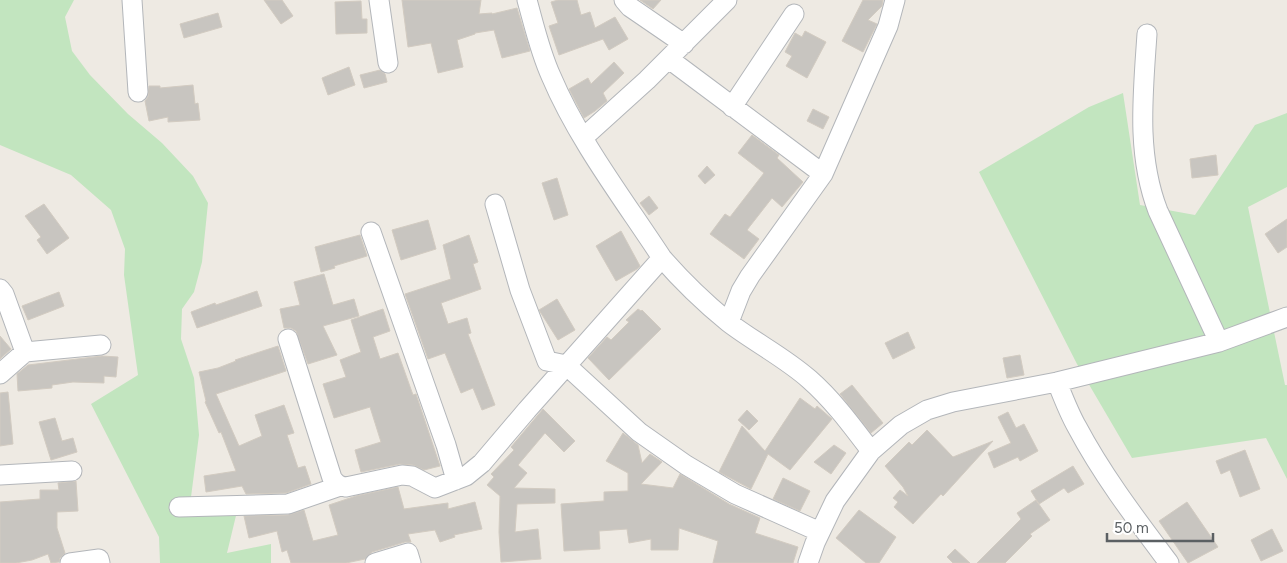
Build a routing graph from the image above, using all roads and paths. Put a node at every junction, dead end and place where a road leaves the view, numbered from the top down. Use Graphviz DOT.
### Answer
graph roads {
  1 [pos="132,0"];
  2 [pos="379,0"];
  3 [pos="527,0"];
  4 [pos="624,0"];
  5 [pos="727,0"];
  6 [pos="895,0"];
  7 [pos="794,14"];
  8 [pos="1147,34"];
  9 [pos="684,44"];
  10 [pos="669,59"];
  11 [pos="388,63"];
  12 [pos="138,92"];
  13 [pos="732,107"];
  14 [pos="584,137"];
  15 [pos="823,174"];
  16 [pos="495,204"];
  17 [pos="371,232"];
  18 [pos="662,258"];
  19 [pos="0,289"];
  20 [pos="1287,317"];
  21 [pos="729,322"];
  22 [pos="288,339"];
  23 [pos="1219,342"];
  24 [pos="100,344"];
  25 [pos="25,352"];
  26 [pos="566,365"];
  27 [pos="0,374"];
  28 [pos="1057,382"];
  29 [pos="871,451"];
  30 [pos="72,470"];
  31 [pos="0,476"];
  32 [pos="456,480"];
  33 [pos="340,486"];
  34 [pos="178,507"];
  35 [pos="820,532"];
  36 [pos="70,563"];
  37 [pos="100,563"];
  38 [pos="376,563"];
  39 [pos="411,563"];
  40 [pos="808,563"];
  41 [pos="1169,563"];
  1 -- 12 [label="street"];
  2 -- 11 [label="street"];
  3 -- 14 [label="street"];
  4 -- 9 [label="street"];
  5 -- 9 [label="street"];
  6 -- 15 [label="street"];
  7 -- 13 [label="street"];
  8 -- 23 [label="street"];
  9 -- 10 [label="street"];
  10 -- 13 [label="street"];
  10 -- 14 [label="street"];
  13 -- 15 [label="street"];
  14 -- 18 [label="street"];
  15 -- 21 [label="street"];
  16 -- 26 [label="street"];
  17 -- 32 [label="street"];
  18 -- 21 [label="street"];
  18 -- 26 [label="street"];
  19 -- 25 [label="street"];
  20 -- 23 [label="street"];
  21 -- 29 [label="street"];
  22 -- 33 [label="street"];
  23 -- 28 [label="street"];
  24 -- 25 [label="street"];
  25 -- 27 [label="street"];
  26 -- 32 [label="street"];
  26 -- 35 [label="street"];
  28 -- 29 [label="street"];
  28 -- 41 [label="street"];
  29 -- 35 [label="street"];
  30 -- 31 [label="street"];
  32 -- 33 [label="street"];
  33 -- 34 [label="street"];
  35 -- 40 [label="street"];
  36 -- 37 [label="street"];
  38 -- 39 [label="street"];
}
